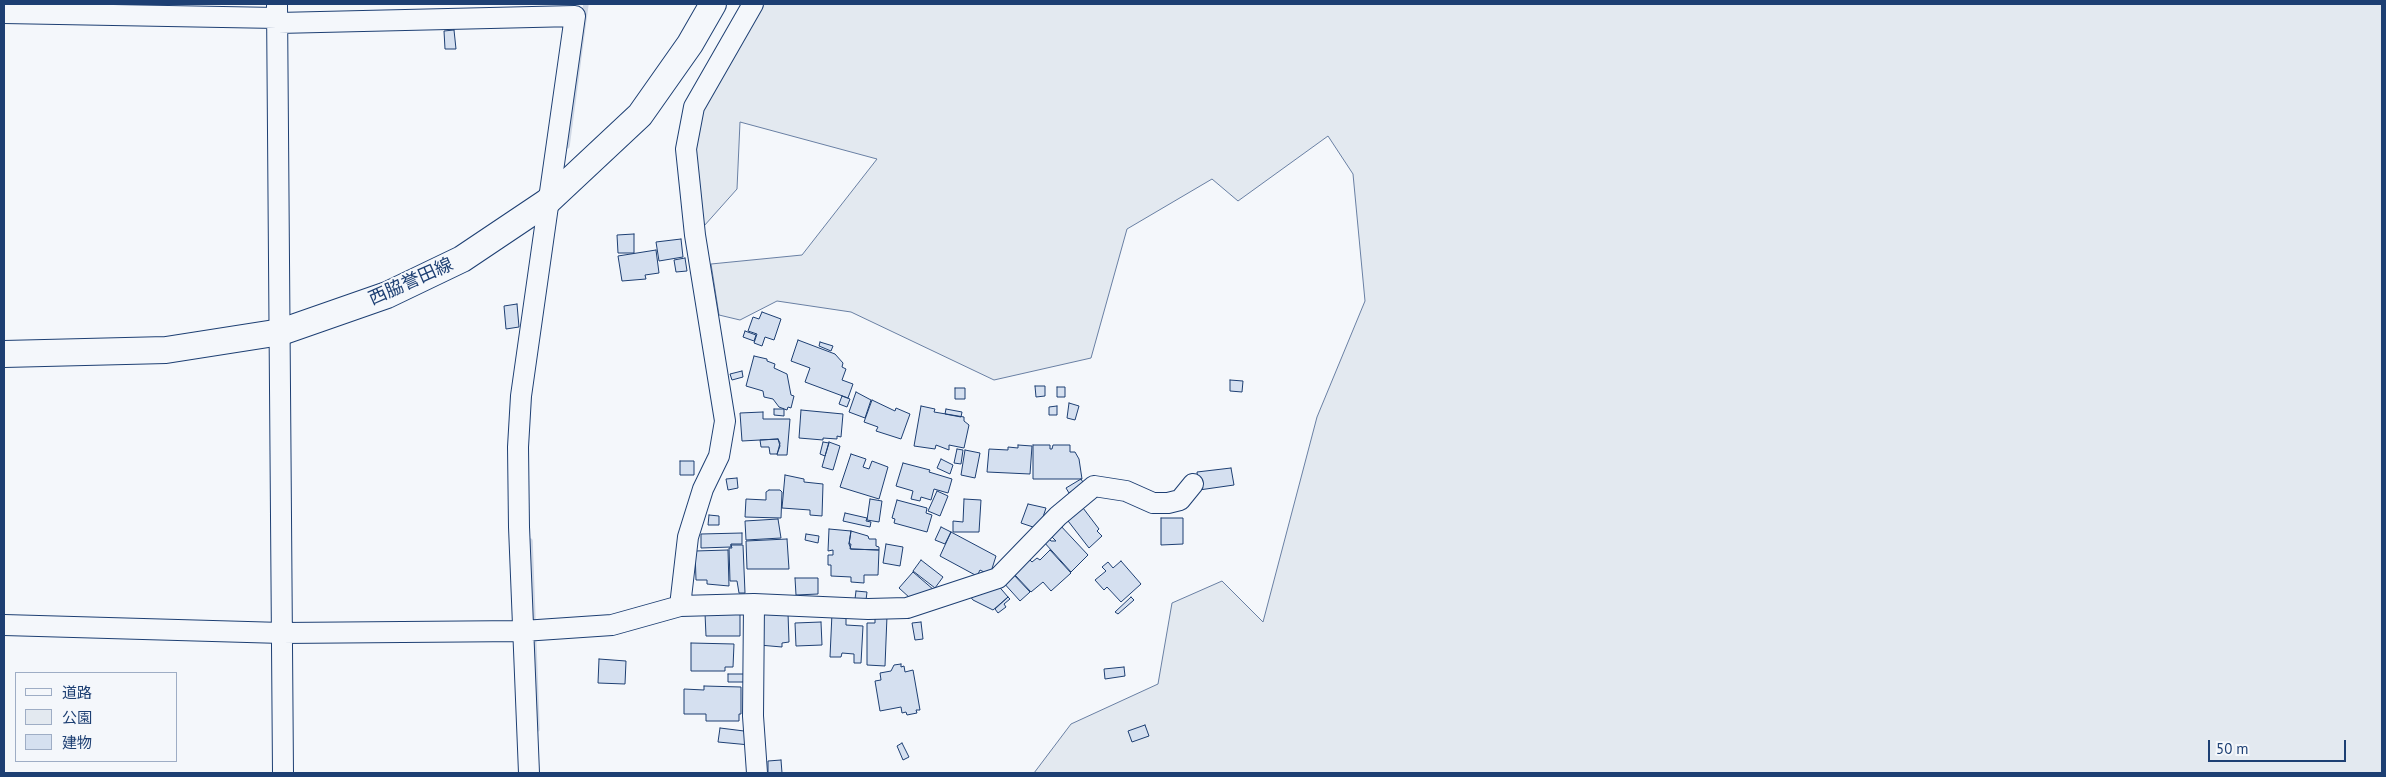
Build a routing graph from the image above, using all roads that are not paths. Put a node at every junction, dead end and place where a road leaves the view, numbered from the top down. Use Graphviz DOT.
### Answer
graph roads {
  1 [pos="713,4"];
  2 [pos="753,4"];
  3 [pos="277,11"];
  4 [pos="4,13"];
  5 [pos="547,202"];
  6 [pos="281,332"];
  7 [pos="4,354"];
  8 [pos="1194,484"];
  9 [pos="754,604"];
  10 [pos="680,606"];
  11 [pos="4,624"];
  12 [pos="523,631"];
  13 [pos="282,633"];
  14 [pos="283,773"];
  15 [pos="529,773"];
  16 [pos="757,773"];
  1 -- 5 [label="main road, 西脇誉田線"];
  2 -- 10 [label="street"];
  3 -- 4 [label="street"];
  3 -- 5 [label="street"];
  3 -- 6 [label="street"];
  5 -- 6 [label="main road, 西脇誉田線"];
  5 -- 12 [label="street"];
  6 -- 7 [label="main road, 西脇誉田線"];
  6 -- 13 [label="street"];
  8 -- 9 [label="street"];
  9 -- 10 [label="street"];
  9 -- 16 [label="street"];
  10 -- 12 [label="street"];
  11 -- 13 [label="street"];
  12 -- 13 [label="street"];
  12 -- 15 [label="street"];
  13 -- 14 [label="street"];
}
